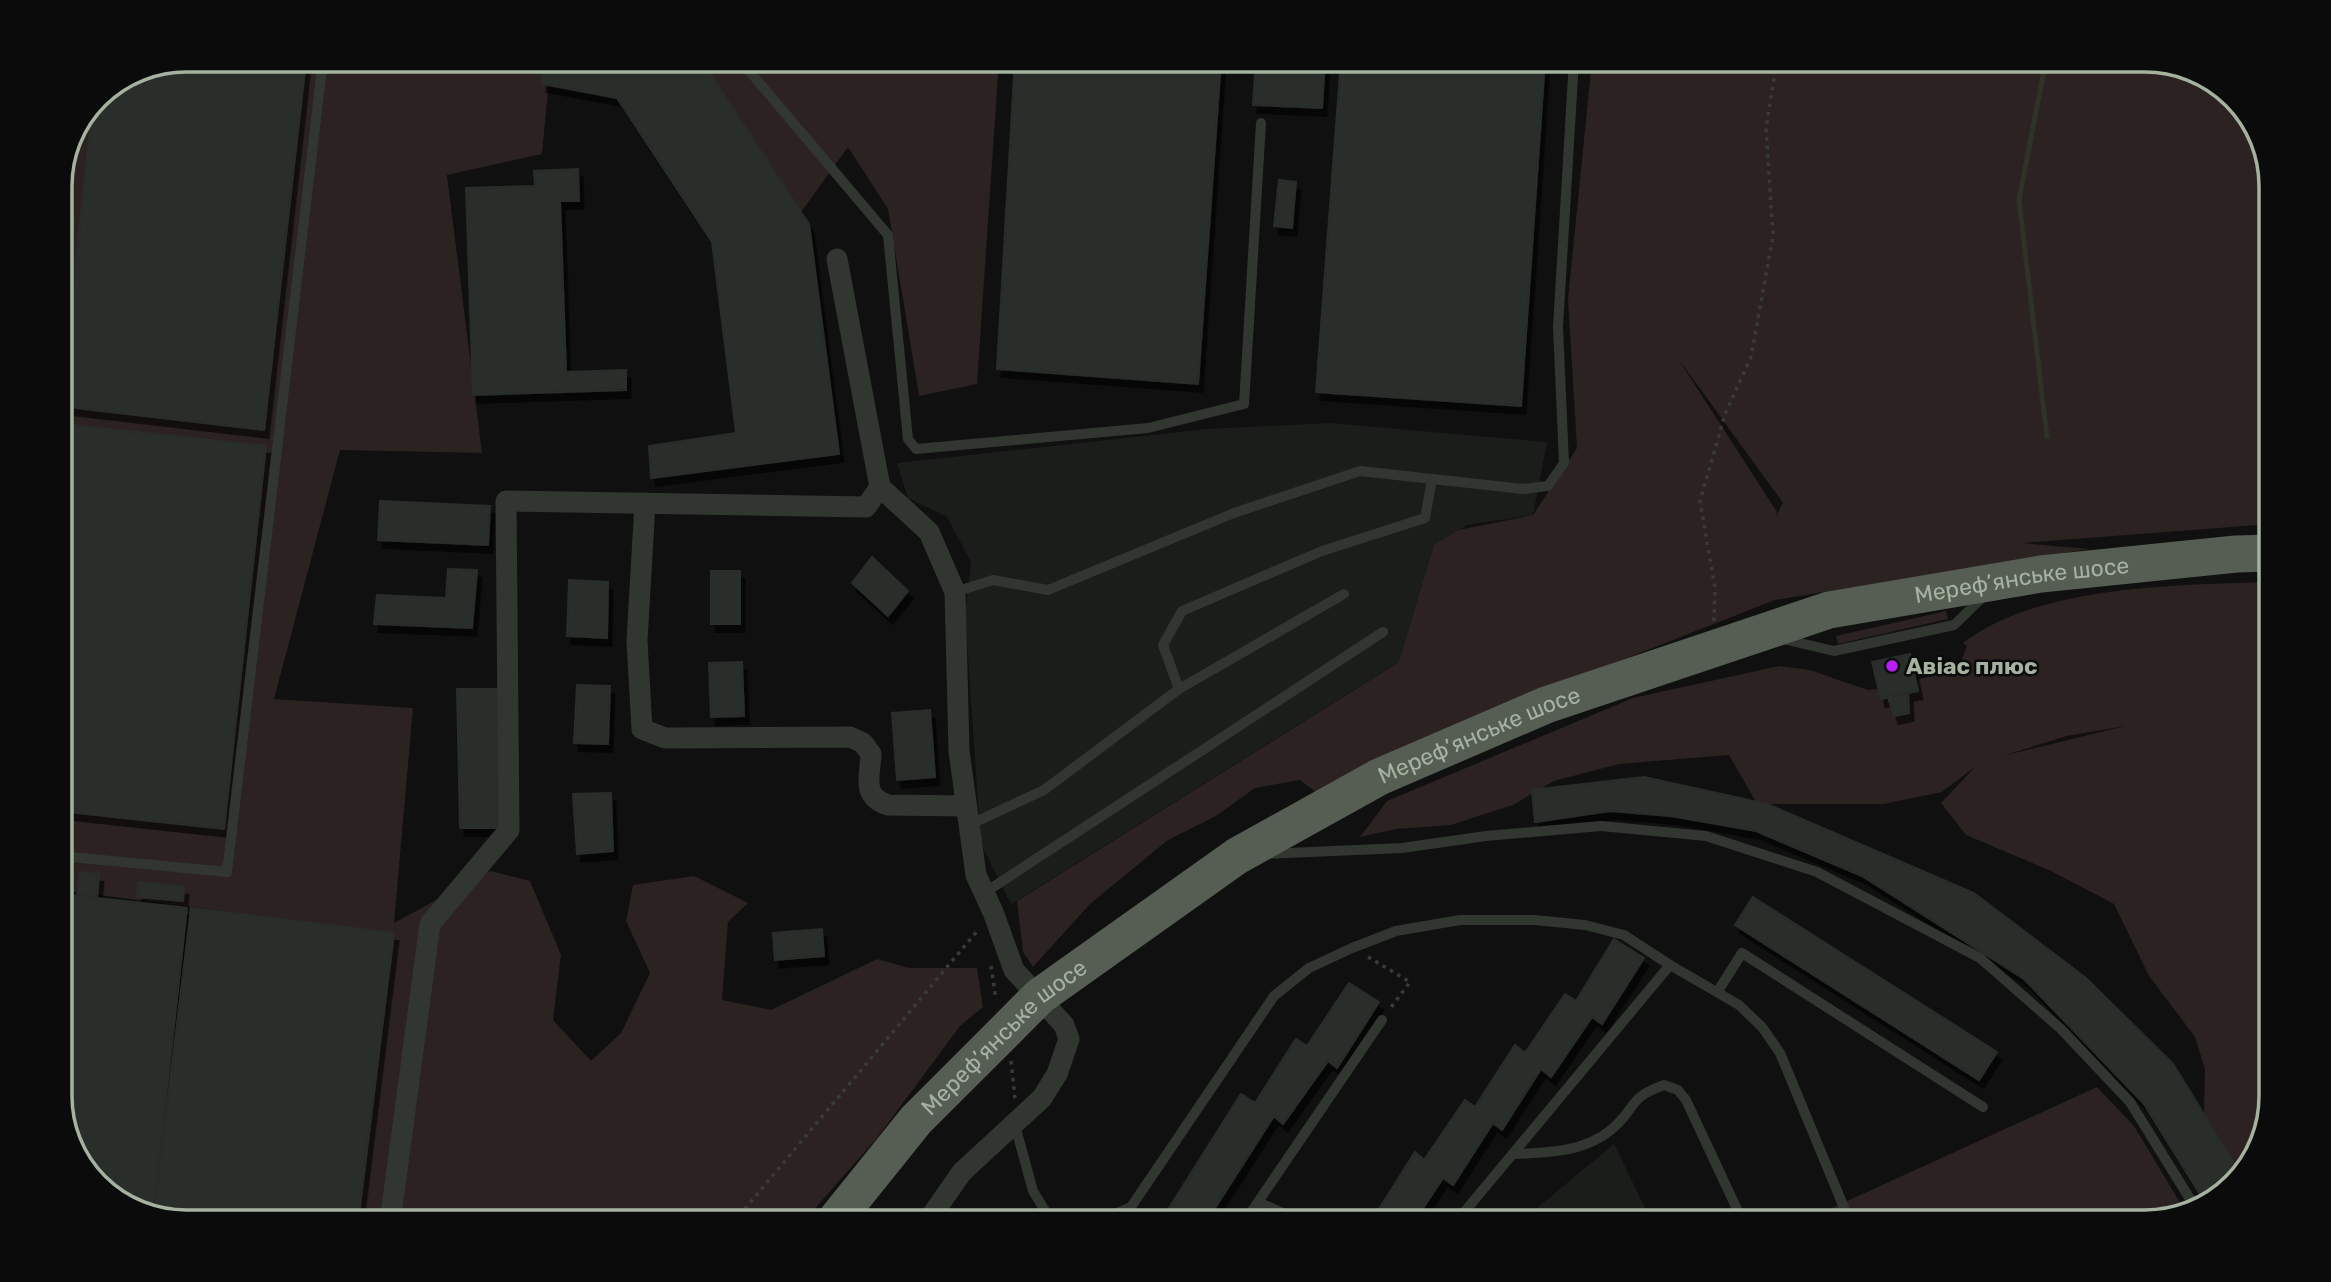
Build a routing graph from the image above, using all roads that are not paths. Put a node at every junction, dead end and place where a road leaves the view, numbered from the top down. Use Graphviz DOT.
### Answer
graph roads {
  1 [pos="322,72"];
  2 [pos="750,72"];
  3 [pos="1573,72"];
  4 [pos="1261,123"];
  5 [pos="837,259"];
  6 [pos="1432,479"];
  7 [pos="880,487"];
  8 [pos="645,503"];
  9 [pos="2259,554"];
  10 [pos="955,592"];
  11 [pos="1344,594"];
  12 [pos="1383,632"];
  13 [pos="1179,689"];
  14 [pos="968,816"];
  15 [pos="1237,856"];
  16 [pos="72,857"];
  17 [pos="984,893"];
  18 [pos="1670,965"];
  19 [pos="1718,991"];
  20 [pos="1040,996"];
  21 [pos="1382,1020"];
  22 [pos="1983,1107"];
  23 [pos="1015,1125"];
  24 [pos="1514,1154"];
  25 [pos="2191,1201"];
  26 [pos="1258,1202"];
  27 [pos="392,1210"];
  28 [pos="844,1210"];
  29 [pos="936,1210"];
  30 [pos="1044,1210"];
  31 [pos="1124,1210"];
  32 [pos="1253,1210"];
  33 [pos="1275,1210"];
  34 [pos="1467,1210"];
  35 [pos="1737,1210"];
  36 [pos="1845,1210"];
  1 -- 16 [label="lane"];
  2 -- 4 [label="lane"];
  3 -- 6 [label="lane"];
  5 -- 7 [label="street"];
  6 -- 10 [label="lane"];
  6 -- 13 [label="lane"];
  7 -- 8 [label="street"];
  7 -- 10 [label="street"];
  8 -- 14 [label="street"];
  8 -- 27 [label="street"];
  9 -- 15 [label="highway, Мереф’янське шосе"];
  10 -- 14 [label="street"];
  11 -- 13 [label="lane"];
  12 -- 17 [label="lane"];
  13 -- 14 [label="lane"];
  14 -- 17 [label="street"];
  15 -- 20 [label="highway, Мереф’янське шосе"];
  15 -- 25 [label="lane"];
  17 -- 20 [label="street"];
  18 -- 19 [label="lane"];
  18 -- 24 [label="lane"];
  18 -- 31 [label="lane"];
  19 -- 22 [label="lane"];
  19 -- 36 [label="lane"];
  20 -- 23 [label="street"];
  20 -- 28 [label="highway, Мереф’янське шосе"];
  21 -- 26 [label="lane"];
  23 -- 29 [label="street"];
  23 -- 30 [label="lane"];
  24 -- 34 [label="lane"];
  24 -- 35 [label="lane"];
  26 -- 32 [label="lane"];
  26 -- 33 [label="lane"];
}
